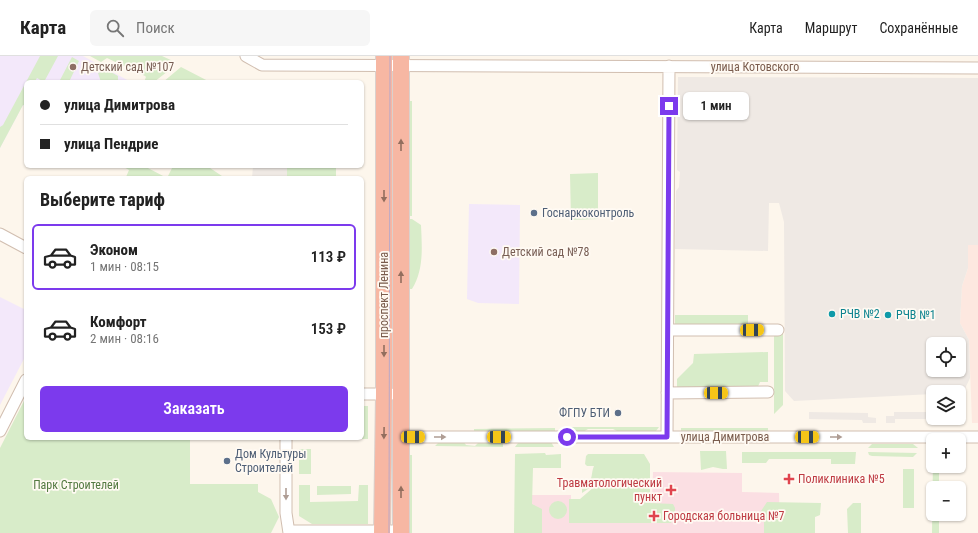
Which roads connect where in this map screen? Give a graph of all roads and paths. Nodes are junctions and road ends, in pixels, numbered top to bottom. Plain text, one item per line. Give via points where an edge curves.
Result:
1 (246, 56) edge
2 (384, 61) edge
3 (401, 61) edge
4 (669, 66) junction
5 (978, 68) edge
6 (0, 234) edge
7 (24, 247) edge
8 (668, 330) junction
9 (778, 330) dead end
10 (24, 384) edge
11 (768, 392) dead end
12 (668, 393) junction
13 (364, 394) edge
14 (384, 394) junction
15 (401, 394) junction
16 (0, 430) edge
17 (401, 437) junction
18 (667, 437) junction
19 (978, 437) edge
20 (286, 440) edge
21 (289, 532) edge
22 (382, 532) edge
23 (401, 532) edge

1 - 2 street, улица Котовского via 262,65
2 - 3 street, улица Котовского
2 -> 14 highway, проспект Ленина
3 - 4 street, улица Котовского
15 -> 3 highway, проспект Ленина
4 - 5 street, улица Котовского
4 - 8 street
6 - 7 street
8 - 9 street
8 - 12 street
10 - 16 street
11 - 12 street
12 - 18 street
13 - 14 street
14 - 15 street
14 -> 22 highway, проспект Ленина
15 - 17 highway, проспект Ленина
17 -> 18 street, улица Димитрова
23 -> 17 highway, проспект Ленина
18 -> 19 street, улица Димитрова
20 -> 21 street via 286,513
21 - 22 street
22 - 23 street

